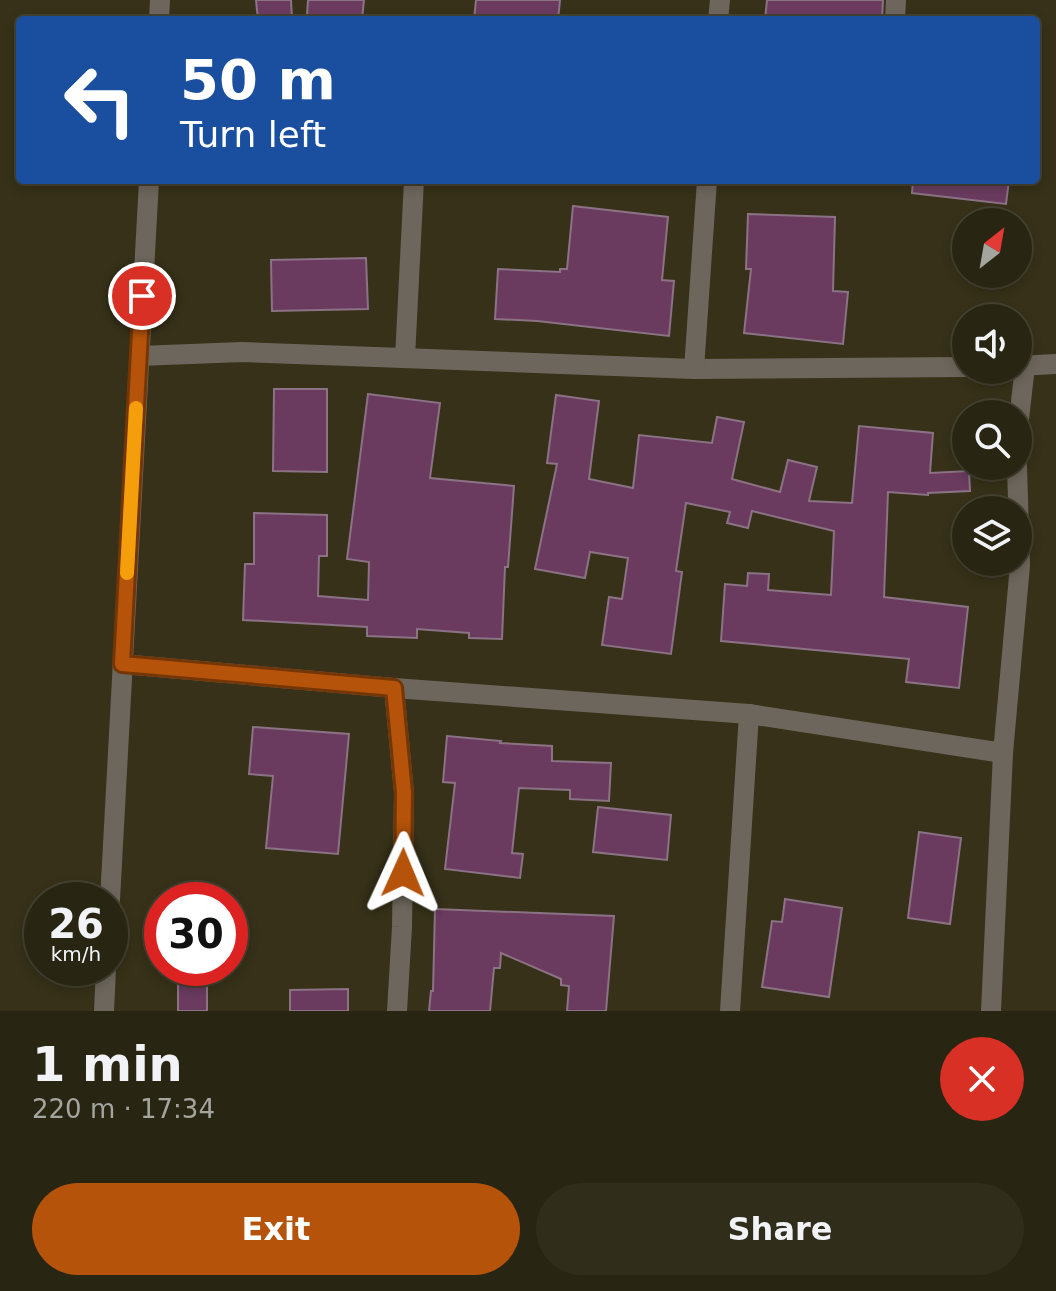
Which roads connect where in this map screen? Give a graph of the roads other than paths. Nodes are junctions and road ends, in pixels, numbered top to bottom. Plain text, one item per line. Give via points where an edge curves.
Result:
1 (149, 184) edge
2 (414, 184) edge
3 (707, 184) edge
4 (139, 356) junction
5 (405, 358) junction
6 (1056, 364) edge
7 (1032, 365) edge
8 (952, 367) edge
9 (694, 369) junction
10 (1017, 480) edge
11 (122, 664) junction
12 (394, 688) junction
13 (749, 714) junction
14 (1003, 753) junction
15 (111, 882) edge
16 (105, 986) edge
17 (104, 1011) edge
18 (397, 1011) edge
19 (730, 1011) edge
20 (991, 1011) edge

1 - 4 street
2 - 5 street
3 - 9 street
4 - 5 street via 242,352
4 - 11 street
5 - 9 street
6 - 7 street
8 - 9 street
10 - 14 street via 1020,565
11 - 12 street
11 - 15 street
12 - 13 street
12 - 18 street via 404,793
13 - 14 street
13 - 19 street
14 - 20 street
16 - 17 street

